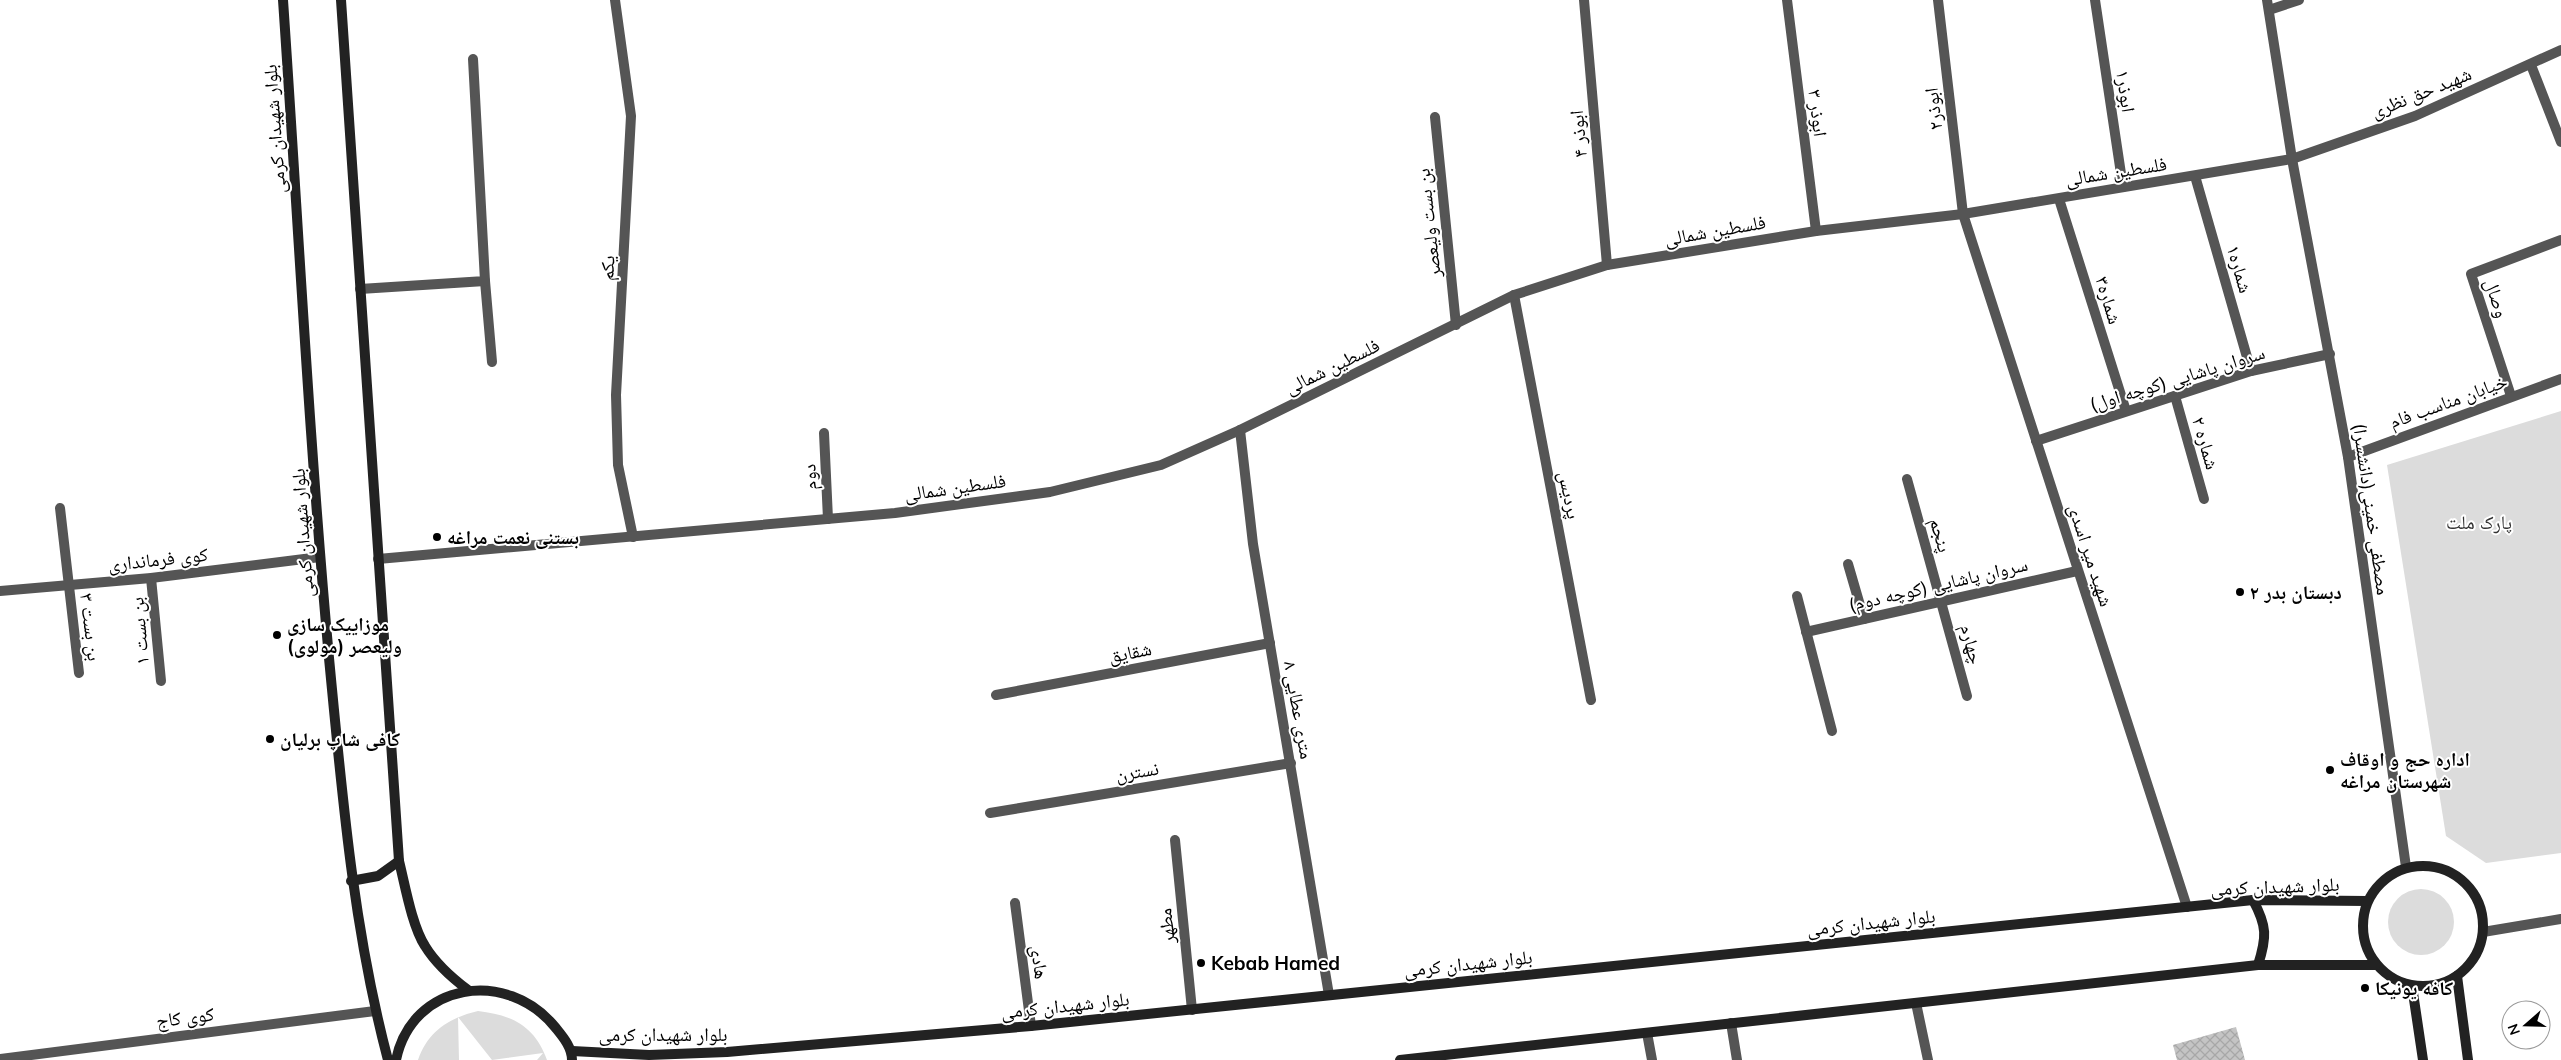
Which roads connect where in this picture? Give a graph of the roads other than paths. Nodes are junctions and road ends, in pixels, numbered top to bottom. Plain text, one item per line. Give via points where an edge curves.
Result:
1 (283, 0) edge
2 (341, 0) edge
3 (615, 0) edge
4 (1584, 0) edge
5 (1787, 0) edge
6 (1938, 0) edge
7 (2095, 0) edge
8 (2299, 0) edge
9 (2268, 5) edge
10 (2561, 50) edge
11 (473, 59) dead end
12 (2531, 65) junction
13 (1435, 117) dead end
14 (2561, 142) edge
15 (2292, 159) junction
16 (2195, 176) junction
17 (2123, 187) junction
18 (2059, 198) junction
19 (1963, 214) junction
20 (1816, 230) junction
21 (2561, 240) edge
22 (1607, 265) junction
23 (485, 282) junction
24 (360, 289) junction
25 (1514, 295) junction
26 (1456, 325) junction
27 (2330, 354) junction
28 (492, 362) dead end
29 (2251, 371) junction
30 (2561, 380) edge
31 (2175, 396) junction
32 (2511, 396) junction
33 (2126, 411) junction
34 (1240, 430) junction
35 (824, 433) dead end
36 (2036, 441) junction
37 (2348, 457) junction
38 (1907, 479) dead end
39 (2204, 499) dead end
40 (60, 508) dead end
41 (828, 519) junction
42 (633, 537) junction
43 (320, 557) junction
44 (378, 559) junction
45 (1848, 564) dead end
46 (2077, 571) junction
47 (151, 578) junction
48 (68, 585) junction
49 (0, 591) edge
50 (1797, 596) dead end
51 (1942, 601) junction
52 (1864, 619) junction
53 (1806, 632) junction
54 (1270, 643) junction
55 (79, 673) dead end
56 (161, 681) dead end
57 (996, 695) dead end
58 (1967, 696) dead end
59 (1591, 700) dead end
60 (1832, 732) dead end
61 (1291, 763) junction
62 (990, 813) dead end
63 (1175, 840) dead end
64 (399, 861) junction
65 (2406, 867) junction
66 (351, 881) junction
67 (2253, 900) junction
68 (2367, 901) junction
69 (1014, 903) dead end
70 (2187, 907) junction
71 (2561, 919) edge
72 (2483, 932) junction
73 (2258, 965) junction
74 (2376, 965) junction
75 (2457, 976) junction
76 (2412, 986) junction
77 (468, 990) junction
78 (1330, 995) junction
79 (1916, 1003) junction
80 (1192, 1010) junction
81 (375, 1011) junction
82 (1731, 1023) junction
83 (1031, 1026) junction
84 (1647, 1033) junction
85 (572, 1055) edge
86 (727, 1056) edge
87 (0, 1059) edge
88 (388, 1060) edge
89 (396, 1060) edge
90 (1400, 1060) edge
91 (1652, 1060) edge
92 (1737, 1060) edge
93 (1928, 1060) edge
94 (2424, 1060) edge
95 (2468, 1060) edge

1 - 43 main road, بلوار شهیدان کرمی
2 - 24 main road
3 - 42 street, یکم via 631,116 616,412 618,465
4 - 22 street, ابوذر ۴
5 - 20 street, ابوذر ۳
6 - 19 street, ابوذر۲
7 - 17 street, ابوذر۱
8 - 9 street
9 - 15 street, (دانشسرا)مصطفی خمینی
10 - 12 street, شهید حق نظری
11 - 23 street
12 - 14 street
12 - 15 street, شهید حق نظری via 2415,116
13 - 26 street, بن بست ولیعصر
15 - 16 street, فلسطین شمالی
15 - 27 street, (دانشسرا)مصطفی خمینی
16 - 17 street, فلسطین شمالی
16 - 29 street, شماره۱
17 - 18 street, فلسطین شمالی
18 - 19 street, فلسطین شمالی
18 - 33 street, شماره۳
19 - 20 street, فلسطین شمالی
19 - 36 street, شهید میر اسدی
20 - 22 street, فلسطین شمالی
21 - 32 street, وصال via 2471,274
22 - 25 street, فلسطین شمالی
23 - 24 street
23 - 28 street
24 - 44 main road
25 - 26 street, فلسطین شمالی
25 - 59 street, پردیس
26 - 34 street, فلسطین شمالی
27 - 29 street, سروان پاشایی (کوچه اول)
27 - 37 street, (دانشسرا)مصطفی خمینی
29 - 31 street, سروان پاشایی (کوچه اول)
30 - 32 street, خیابان مناسب فام
31 - 33 street, سروان پاشایی (کوچه اول)
31 - 39 street, شماره ۲
32 - 37 street, خیابان مناسب فام
33 - 36 street, سروان پاشایی (کوچه اول)
34 - 41 street, فلسطین شمالی via 1161,465 1050,492
34 - 54 street, ۸ متری عطایی via 1253,544
35 - 41 street, دوم
36 - 46 street, شهید میر اسدی
37 - 65 street, (دانشسرا)مصطفی خمینی
38 - 51 street, پنجم
40 - 48 street, بن بست ۳
41 - 42 street, فلسطین شمالی
42 - 44 street, فلسطین شمالی
43 - 47 street, کوی فرمانداری
43 - 66 main road, بلوار شهیدان کرمی
44 - 64 main road
45 - 52 street
46 - 51 street, سروان پاشایی (کوچه دوم)
46 - 70 street, شهید میر اسدی
47 - 48 street, کوی فرمانداری
47 - 56 street, بن بست ۱
48 - 49 street, کوی فرمانداری
48 - 55 street, بن بست ۳
50 - 53 street
51 - 52 street, سروان پاشایی (کوچه دوم)
51 - 58 street, چهارم
52 - 53 street, سروان پاشایی (کوچه دوم)
53 - 60 street
54 - 57 street, شقایق
54 - 61 street, ۸ متری عطایی
61 - 62 street, نسترن
61 - 78 street, ۸ متری عطایی
63 - 80 street, مطهر
64 - 66 main road via 378,876
64 - 77 main road via 424,946 448,975
65 - 68 main road via 2376,887
65 - 72 main road via 2426,865 2445,870 2462,880 2474,894 2482,913
66 - 81 main road, بلوار شهیدان کرمی
67 - 68 main road, بلوار شهیدان کرمی
67 - 70 main road, بلوار شهیدان کرمی
67 - 73 main road via 2264,921 2265,943
68 - 74 main road via 2362,935
69 - 83 street, هادی
70 - 78 main road, بلوار شهیدان کرمی
71 - 72 street
72 - 75 main road via 2474,957
73 - 74 main road
73 - 79 main road
74 - 76 main road via 2389,977
75 - 76 main road via 2441,984
75 - 95 main road
76 - 94 main road
77 - 85 main road via 496,990 521,998 544,1013
77 - 89 main road via 439,1000 415,1020 399,1046
78 - 80 main road, بلوار شهیدان کرمی
79 - 82 main road
79 - 93 street
80 - 83 main road, بلوار شهیدان کرمی
81 - 87 street, کوی کاج
81 - 88 main road, بلوار شهیدان کرمی
82 - 84 main road
82 - 92 street
83 - 86 main road, بلوار شهیدان کرمی
84 - 90 main road
84 - 91 street
85 - 86 main road, بلوار شهیدان کرمی

